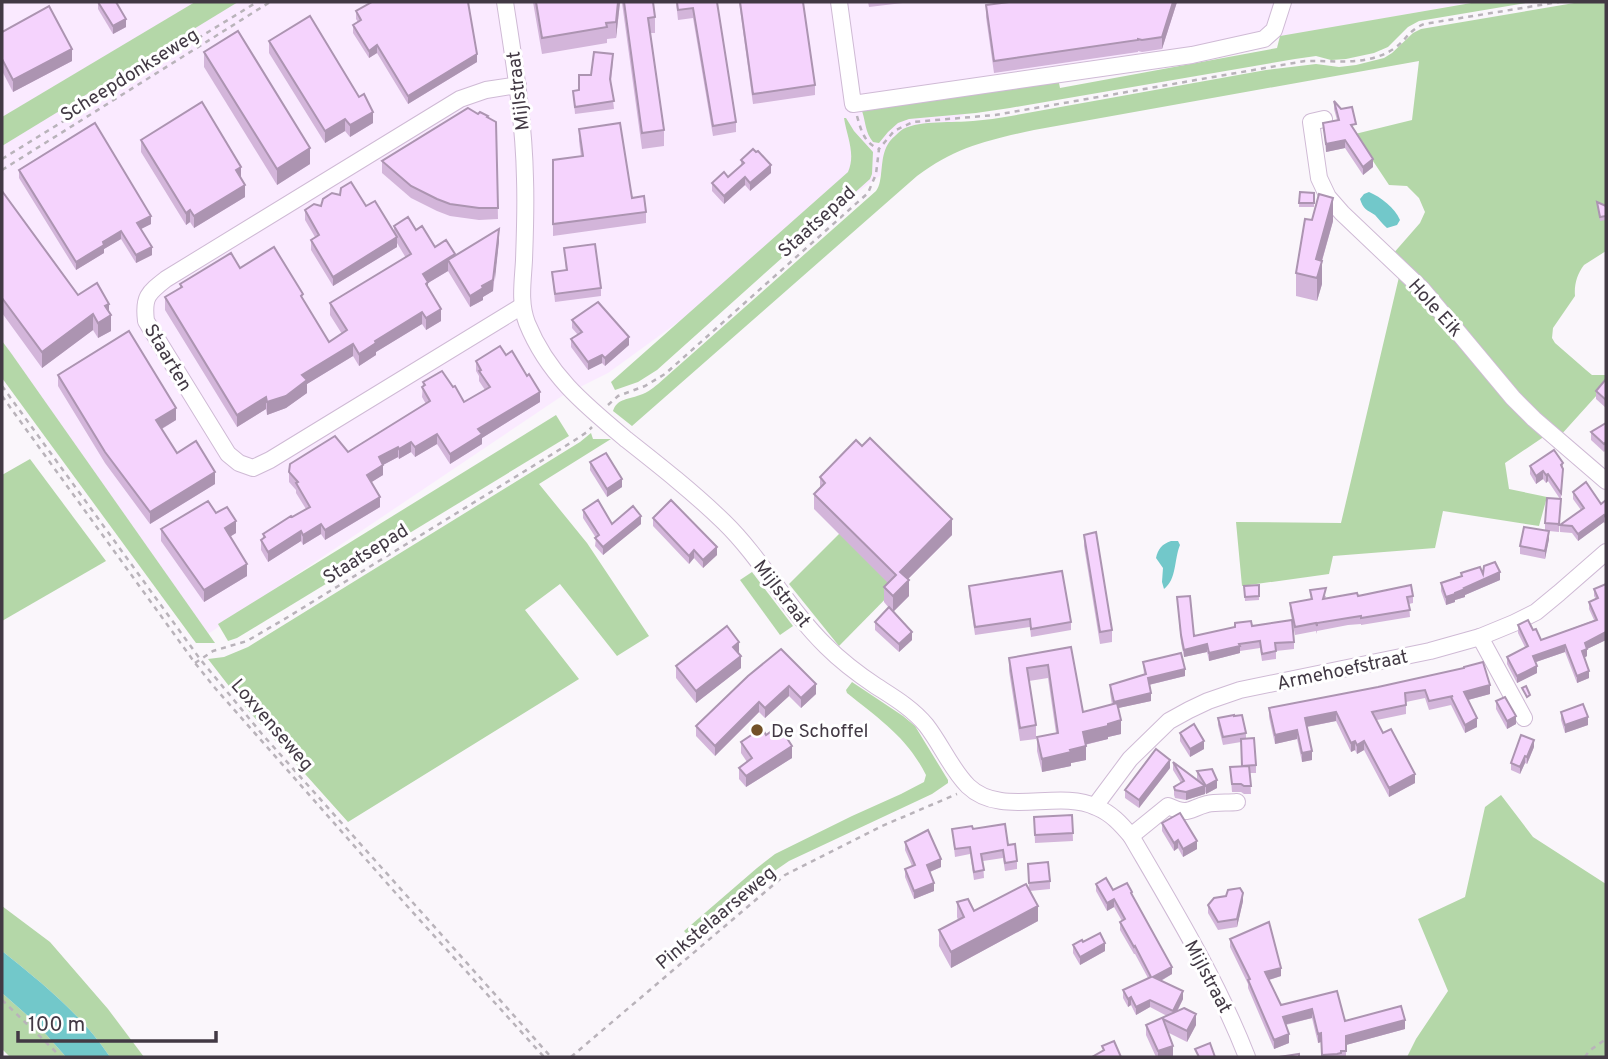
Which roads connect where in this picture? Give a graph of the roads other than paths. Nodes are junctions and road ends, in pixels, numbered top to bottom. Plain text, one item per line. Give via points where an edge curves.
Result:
1 (505, 2) edge
2 (839, 2) edge
3 (1283, 2) edge
4 (518, 85) junction
5 (1324, 119) dead end
6 (522, 306) junction
7 (1606, 481) edge
8 (1606, 552) edge
9 (1480, 637) junction
10 (1524, 718) dead end
11 (1237, 802) dead end
12 (1095, 806) junction
13 (1131, 836) junction
14 (1247, 1057) edge

1 - 4 street, Mijlstraat
2 - 3 street via 853,104 1192,55 1265,39 1274,30
4 - 6 street, Mijlstraat via 525,180
4 - 6 street, Staarten via 460,99 166,279 150,291 144,304 146,321 228,454 253,468
5 - 7 street, Hole Eik via 1311,122 1319,178 1328,197 1430,298 1513,398
6 - 12 street, Mijlstraat via 554,372 567,388 725,523 823,644 926,725 969,787 1006,802 1066,801
8 - 9 street, Armehoefstraat via 1536,612
9 - 10 street
9 - 12 street, Armehoefstraat via 1208,701 1169,721 1130,758
11 - 13 street via 1181,812 1168,806
12 - 13 street, Mijlstraat
13 - 14 street, Mijlstraat via 1226,1008

